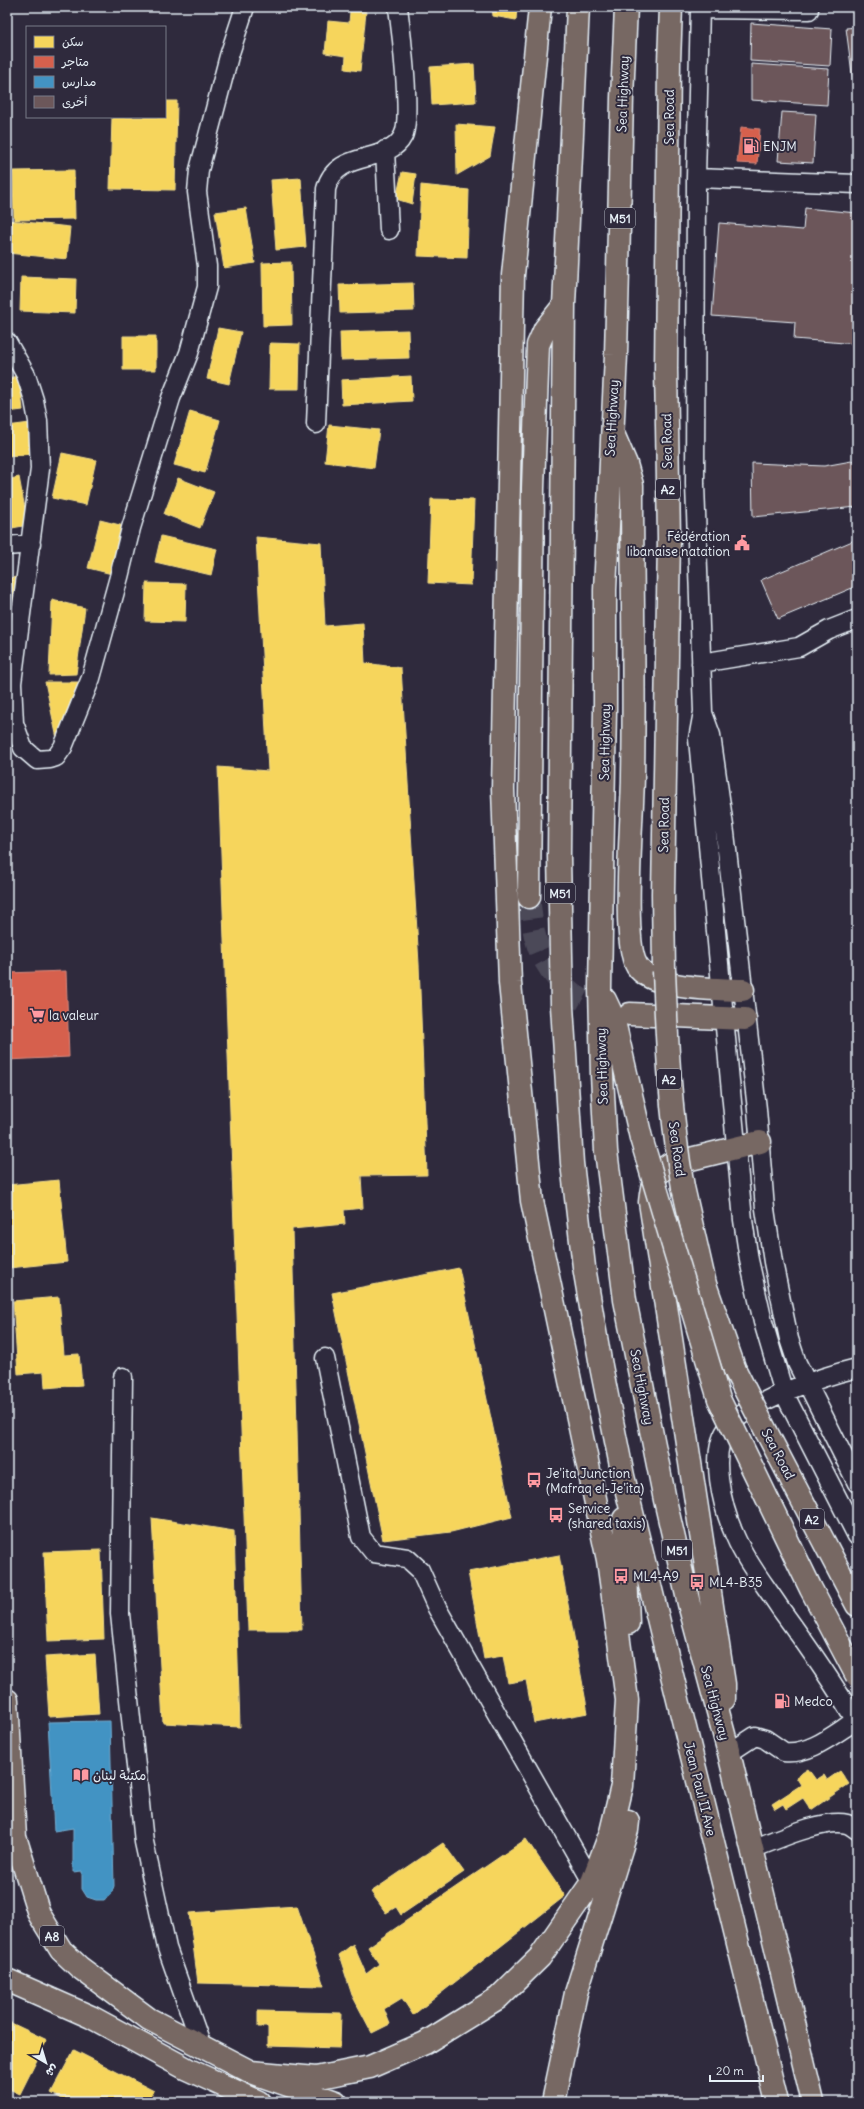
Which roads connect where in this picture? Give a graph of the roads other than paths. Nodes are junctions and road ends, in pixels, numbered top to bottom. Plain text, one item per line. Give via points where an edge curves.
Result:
1 (245, 7) edge
2 (398, 7) edge
3 (540, 7) edge
4 (578, 7) edge
5 (626, 7) edge
6 (671, 7) edge
7 (700, 8) edge
8 (734, 8) edge
9 (809, 10) dead end
10 (385, 150) junction
11 (696, 178) junction
12 (857, 184) edge
13 (389, 230) dead end
14 (564, 304) junction
15 (7, 342) edge
16 (316, 424) dead end
17 (612, 429) junction
18 (30, 544) junction
19 (7, 546) edge
20 (857, 619) edge
21 (701, 663) junction
22 (529, 897) tunnel mouth
23 (600, 988) junction
24 (732, 989) junction
25 (630, 1014) tunnel mouth
26 (724, 1019) junction
27 (745, 1019) junction
28 (760, 1142) junction
29 (736, 1148) junction
30 (325, 1358) dead end
31 (857, 1368) edge
32 (123, 1377) dead end
33 (806, 1383) junction
34 (784, 1393) junction
35 (623, 1476) junction
36 (857, 1484) edge
37 (857, 1536) edge
38 (857, 1605) edge
39 (857, 1676) edge
40 (7, 1700) edge
41 (627, 1700) junction
42 (856, 1722) edge
43 (720, 1724) junction
44 (729, 1753) junction
45 (7, 1810) edge
46 (857, 1830) edge
47 (15, 1837) junction
48 (752, 1849) junction
49 (592, 1882) junction
50 (7, 1980) edge
51 (202, 2047) junction
52 (252, 2072) junction
53 (259, 2102) edge
54 (336, 2102) edge
55 (553, 2102) edge
56 (777, 2102) edge
57 (813, 2102) edge

1 - 18 street via 229,56 199,170 198,192 207,287 189,353 171,398 131,528 92,678 63,747 56,757 37,760 23,748 14,723 12,683
2 - 10 street via 406,126 403,136 396,144
3 - 41 highway via 514,275 503,789 510,983 532,1201 606,1553
4 - 14 highway, M51
5 - 17 highway, Sea Highway / M51
6 - 38 highway, Sea Road / A2, bridge via 666,362 669,538 663,894 668,1061 675,1145 705,1284 735,1370
7 - 8 street
7 - 11 street
8 - 9 street
10 - 13 street
10 - 16 street via 336,169 329,179 326,197
11 - 12 street
11 - 21 street via 695,484
14 - 22 highway via 545,329 538,345 533,488
14 - 35 highway, M51 via 559,856 564,1060 584,1267
15 - 18 street via 26,375 38,421 40,469
17 - 23 highway, Sea Highway / M51 via 605,590 606,710
17 - 24 highway via 632,485 634,775 629,892 631,952 637,966 646,976 687,987
18 - 19 street
20 - 21 street via 829,630 799,647
21 - 24 street via 703,712 711,735 725,832
23 - 39 highway, bridge via 614,1018 641,1138 719,1399 811,1589
23 - 43 highway, Sea Highway / M51 via 606,1151 625,1300 665,1500
24 - 26 street
24 - 27 street
25 - 26 highway
26 - 27 highway
26 - 29 street
27 - 28 street
28 - 29 highway
28 - 33 street via 765,1209 773,1262 789,1339
29 - 34 street via 749,1260 763,1322
29 - 43 highway via 670,1164 658,1172 652,1185 650,1202 724,1684
30 - 49 street via 360,1537 374,1553 407,1558 420,1570 437,1608
31 - 33 street
32 - 51 street via 120,1614 144,1842 167,1948
33 - 34 street
33 - 36 street
34 - 37 street
34 - 42 street via 749,1411 726,1430 718,1454 724,1501 742,1551
35 - 41 highway via 628,1593
35 - 56 highway, Jean Paul II Ave / M51
40 - 47 highway, A8
41 - 49 highway via 622,1786 612,1832
41 - 55 highway via 634,1785 627,1830 576,1993
42 - 44 street via 816,1746 802,1750 784,1752 765,1739 755,1736
43 - 44 highway, Sea Highway / M51
44 - 48 highway, Sea Highway / M51
45 - 47 highway
46 - 48 street via 847,1824 832,1823
47 - 51 highway, A8 via 39,1914 61,1950 79,1967 149,2019
48 - 57 highway, Sea Highway / M51
49 - 52 highway via 540,1957 498,1998 425,2043 370,2067 316,2078
50 - 53 highway via 91,2018 187,2069
51 - 52 highway, A8
52 - 54 highway

